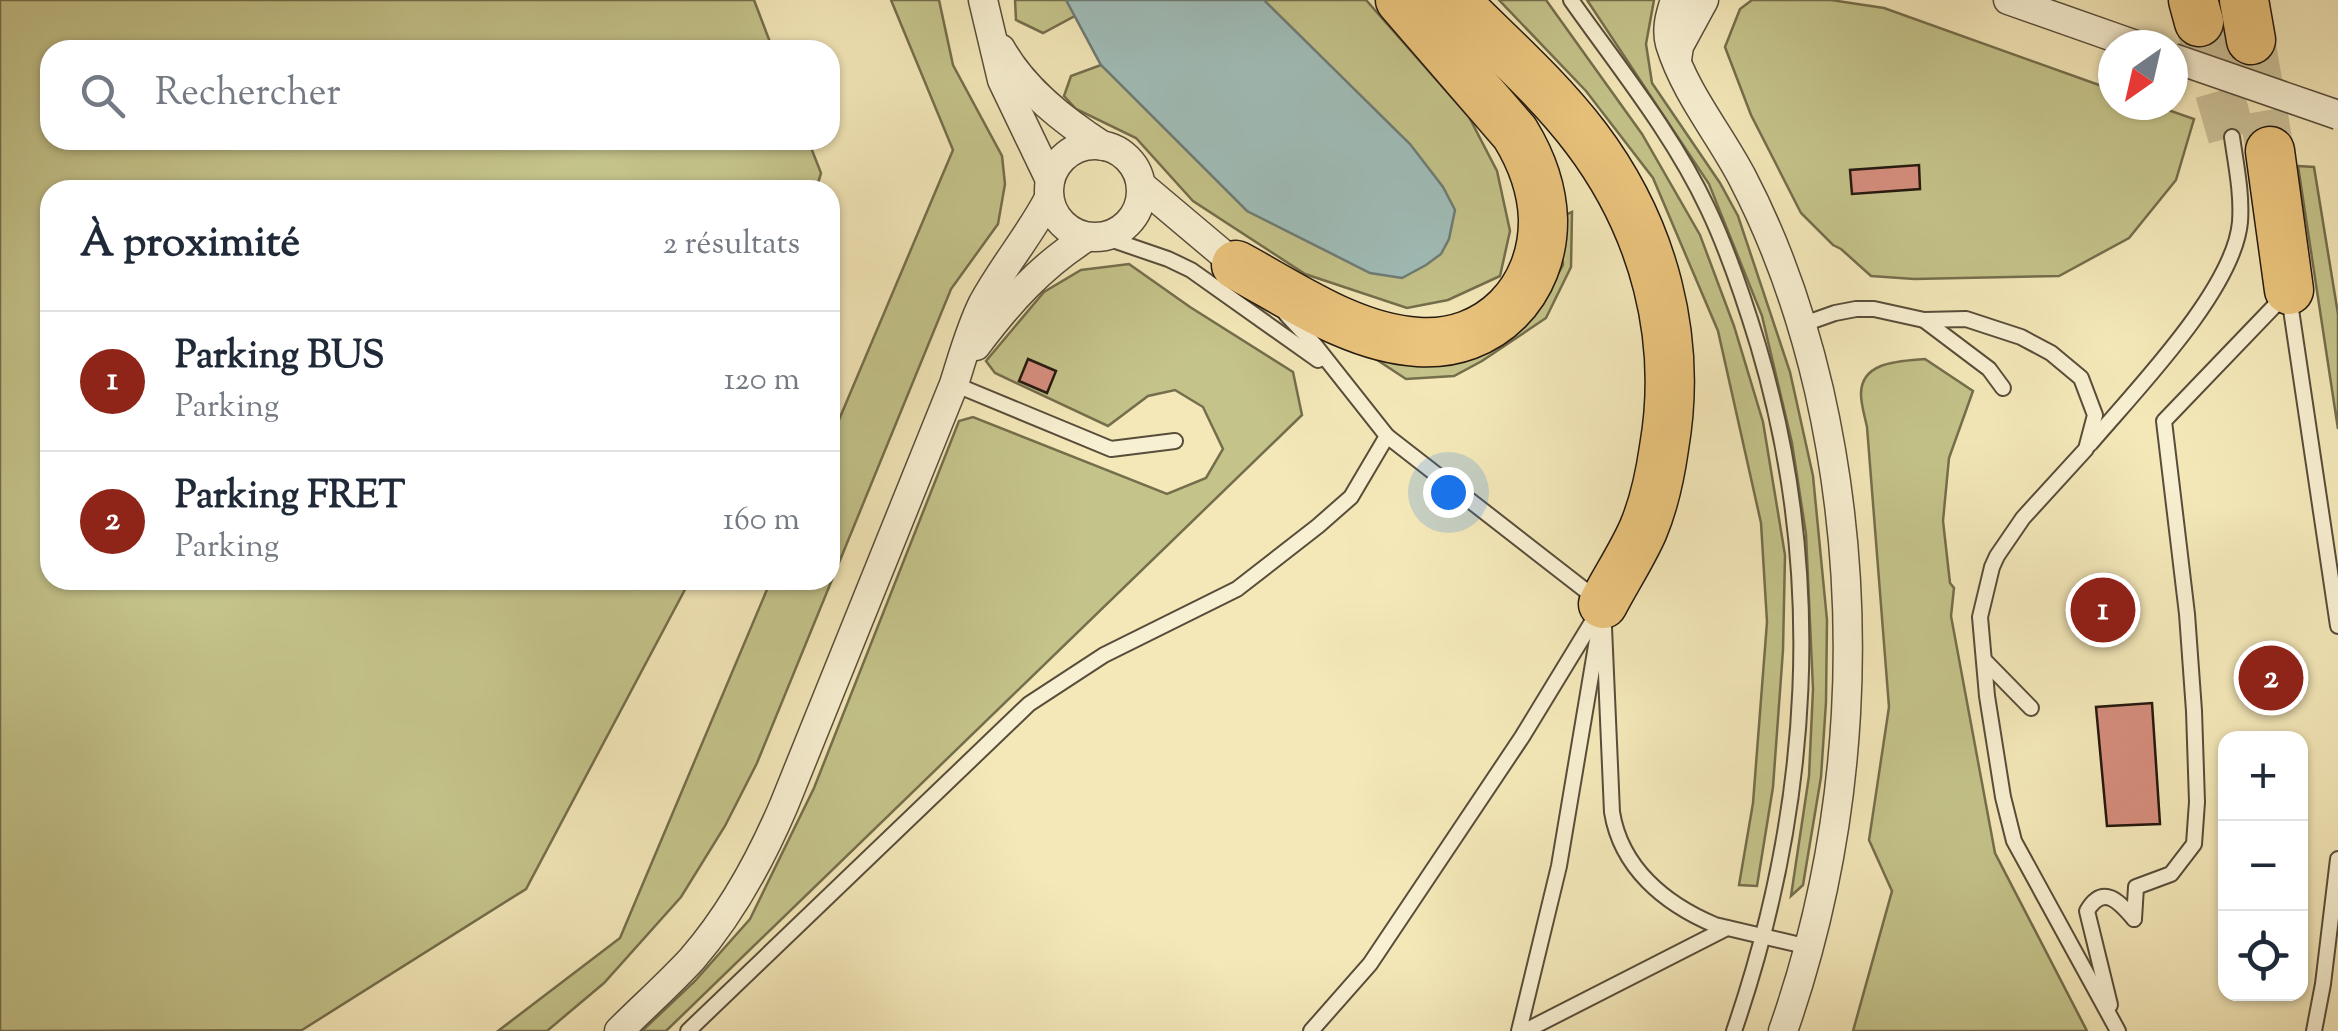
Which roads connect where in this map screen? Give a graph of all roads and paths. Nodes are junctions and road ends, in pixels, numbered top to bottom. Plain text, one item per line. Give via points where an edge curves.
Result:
1 (982, 0) edge
2 (1400, 0) edge
3 (1454, 0) edge
4 (1571, 0) edge
5 (1675, 0) edge
6 (1704, 0) edge
7 (2008, 0) edge
8 (2188, 27) edge
9 (990, 30) junction
10 (2098, 32) edge
11 (1677, 60) junction
12 (2338, 115) edge
13 (2251, 144) joint
14 (1103, 146) junction
15 (1140, 185) junction
16 (1050, 189) junction
17 (1095, 237) junction
18 (1236, 264) junction
19 (2289, 290) junction
20 (1924, 320) junction
21 (1802, 325) junction
22 (1337, 374) junction
23 (956, 378) junction
24 (2003, 388) dead end
25 (1386, 436) junction
26 (1175, 441) dead end
27 (2086, 449) junction
28 (1602, 604) junction
29 (2338, 626) edge
30 (1984, 661) junction
31 (2031, 708) dead end
32 (2338, 860) edge
33 (1721, 926) junction
34 (1764, 936) junction
35 (1809, 947) junction
36 (2116, 1028) edge
37 (619, 1031) edge
38 (688, 1031) edge
39 (1311, 1031) edge
40 (1522, 1031) edge
41 (1734, 1031) edge
42 (1783, 1031) edge
43 (2314, 1031) edge

1 - 9 street
2 - 18 highway via 1527,154 1543,216 1524,289 1486,328 1454,341 1414,342 1346,323
3 - 28 highway via 1587,139 1621,190 1658,281 1671,377 1661,470 1643,528
4 - 34 lane via 1708,208 1743,297 1780,433 1799,579 1802,676 1790,810
5 - 11 street via 1668,33
6 - 11 street
7 - 10 street
8 - 12 street, bridge
9 - 14 street via 1044,102
9 - 16 street via 1002,80
11 - 21 street via 1763,220
13 - 19 highway
13 - 27 lane via 2240,225 2210,296
14 - 15 street via 1124,156
14 - 16 street via 1070,152 1057,164
15 - 17 street via 1132,218 1120,230
15 - 18 street
16 - 17 street via 1062,224
16 - 23 street via 1036,224 984,302
17 - 22 lane via 1190,270
17 - 23 street via 1064,252 1019,291
18 - 22 lane
19 - 29 lane
19 - 36 lane via 2164,421 2187,614 2198,802 2194,844 2172,874 2136,887 2134,919 2110,898 2100,897 2087,911
20 - 21 lane via 1856,308
20 - 24 lane
20 - 27 lane via 1966,319 2051,352 2081,378 2094,414
21 - 35 street via 1842,520 1848,650 1835,828
22 - 25 lane
23 - 26 lane via 1111,448
23 - 37 street via 762,854 692,959
25 - 28 lane
25 - 38 lane via 1350,497 1237,589 1104,655 1029,704
27 - 30 lane via 1997,556 1980,617
28 - 33 lane via 1615,830 1650,884 1686,912
28 - 39 lane via 1370,964
28 - 40 lane via 1560,866
30 - 31 lane
30 - 36 lane via 2014,841
32 - 43 lane
33 - 34 lane
33 - 40 lane
34 - 35 lane
34 - 41 lane
35 - 42 street

